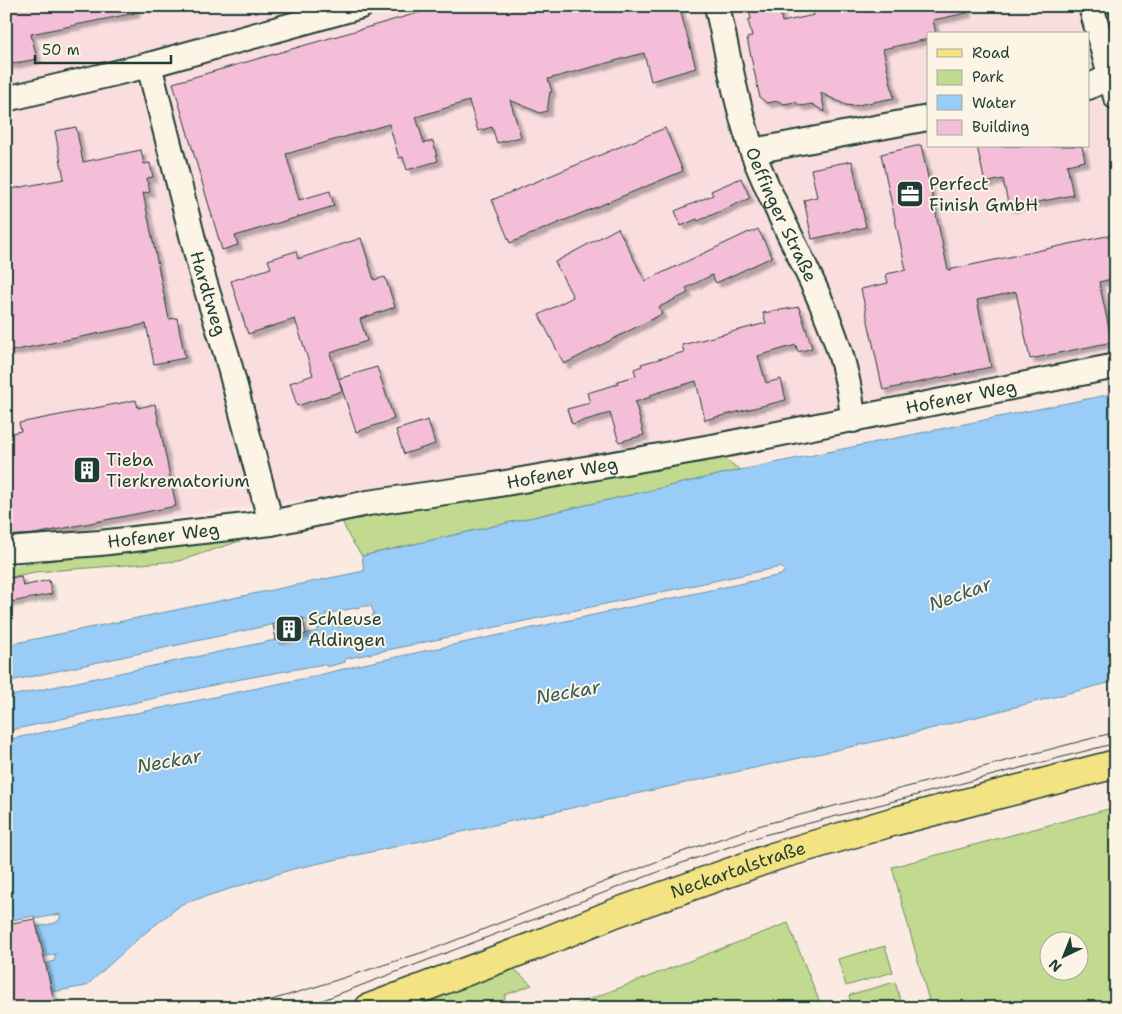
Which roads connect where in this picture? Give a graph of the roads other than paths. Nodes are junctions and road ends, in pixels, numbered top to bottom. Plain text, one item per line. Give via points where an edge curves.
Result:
1 (361, 6) edge
2 (717, 6) edge
3 (1091, 6) edge
4 (149, 65) junction
5 (1114, 83) edge
6 (1090, 87) edge
7 (6, 99) edge
8 (927, 118) edge
9 (753, 151) junction
10 (1116, 366) edge
11 (853, 420) junction
12 (271, 522) junction
13 (6, 550) edge
14 (1116, 764) edge
15 (369, 1008) edge

1 - 4 street
2 - 9 street, Oeffinger Straße via 742,118
3 - 5 street
4 - 7 street
4 - 12 street, Hardtweg via 200,271 228,356
5 - 6 street
8 - 9 street
9 - 11 street, Oeffinger Straße via 833,330 851,394
10 - 11 street, Hofener Weg
11 - 12 street, Hofener Weg
12 - 13 street, Hofener Weg via 100,543
14 - 15 main road, Neckartalstraße via 892,822 776,856 615,913

